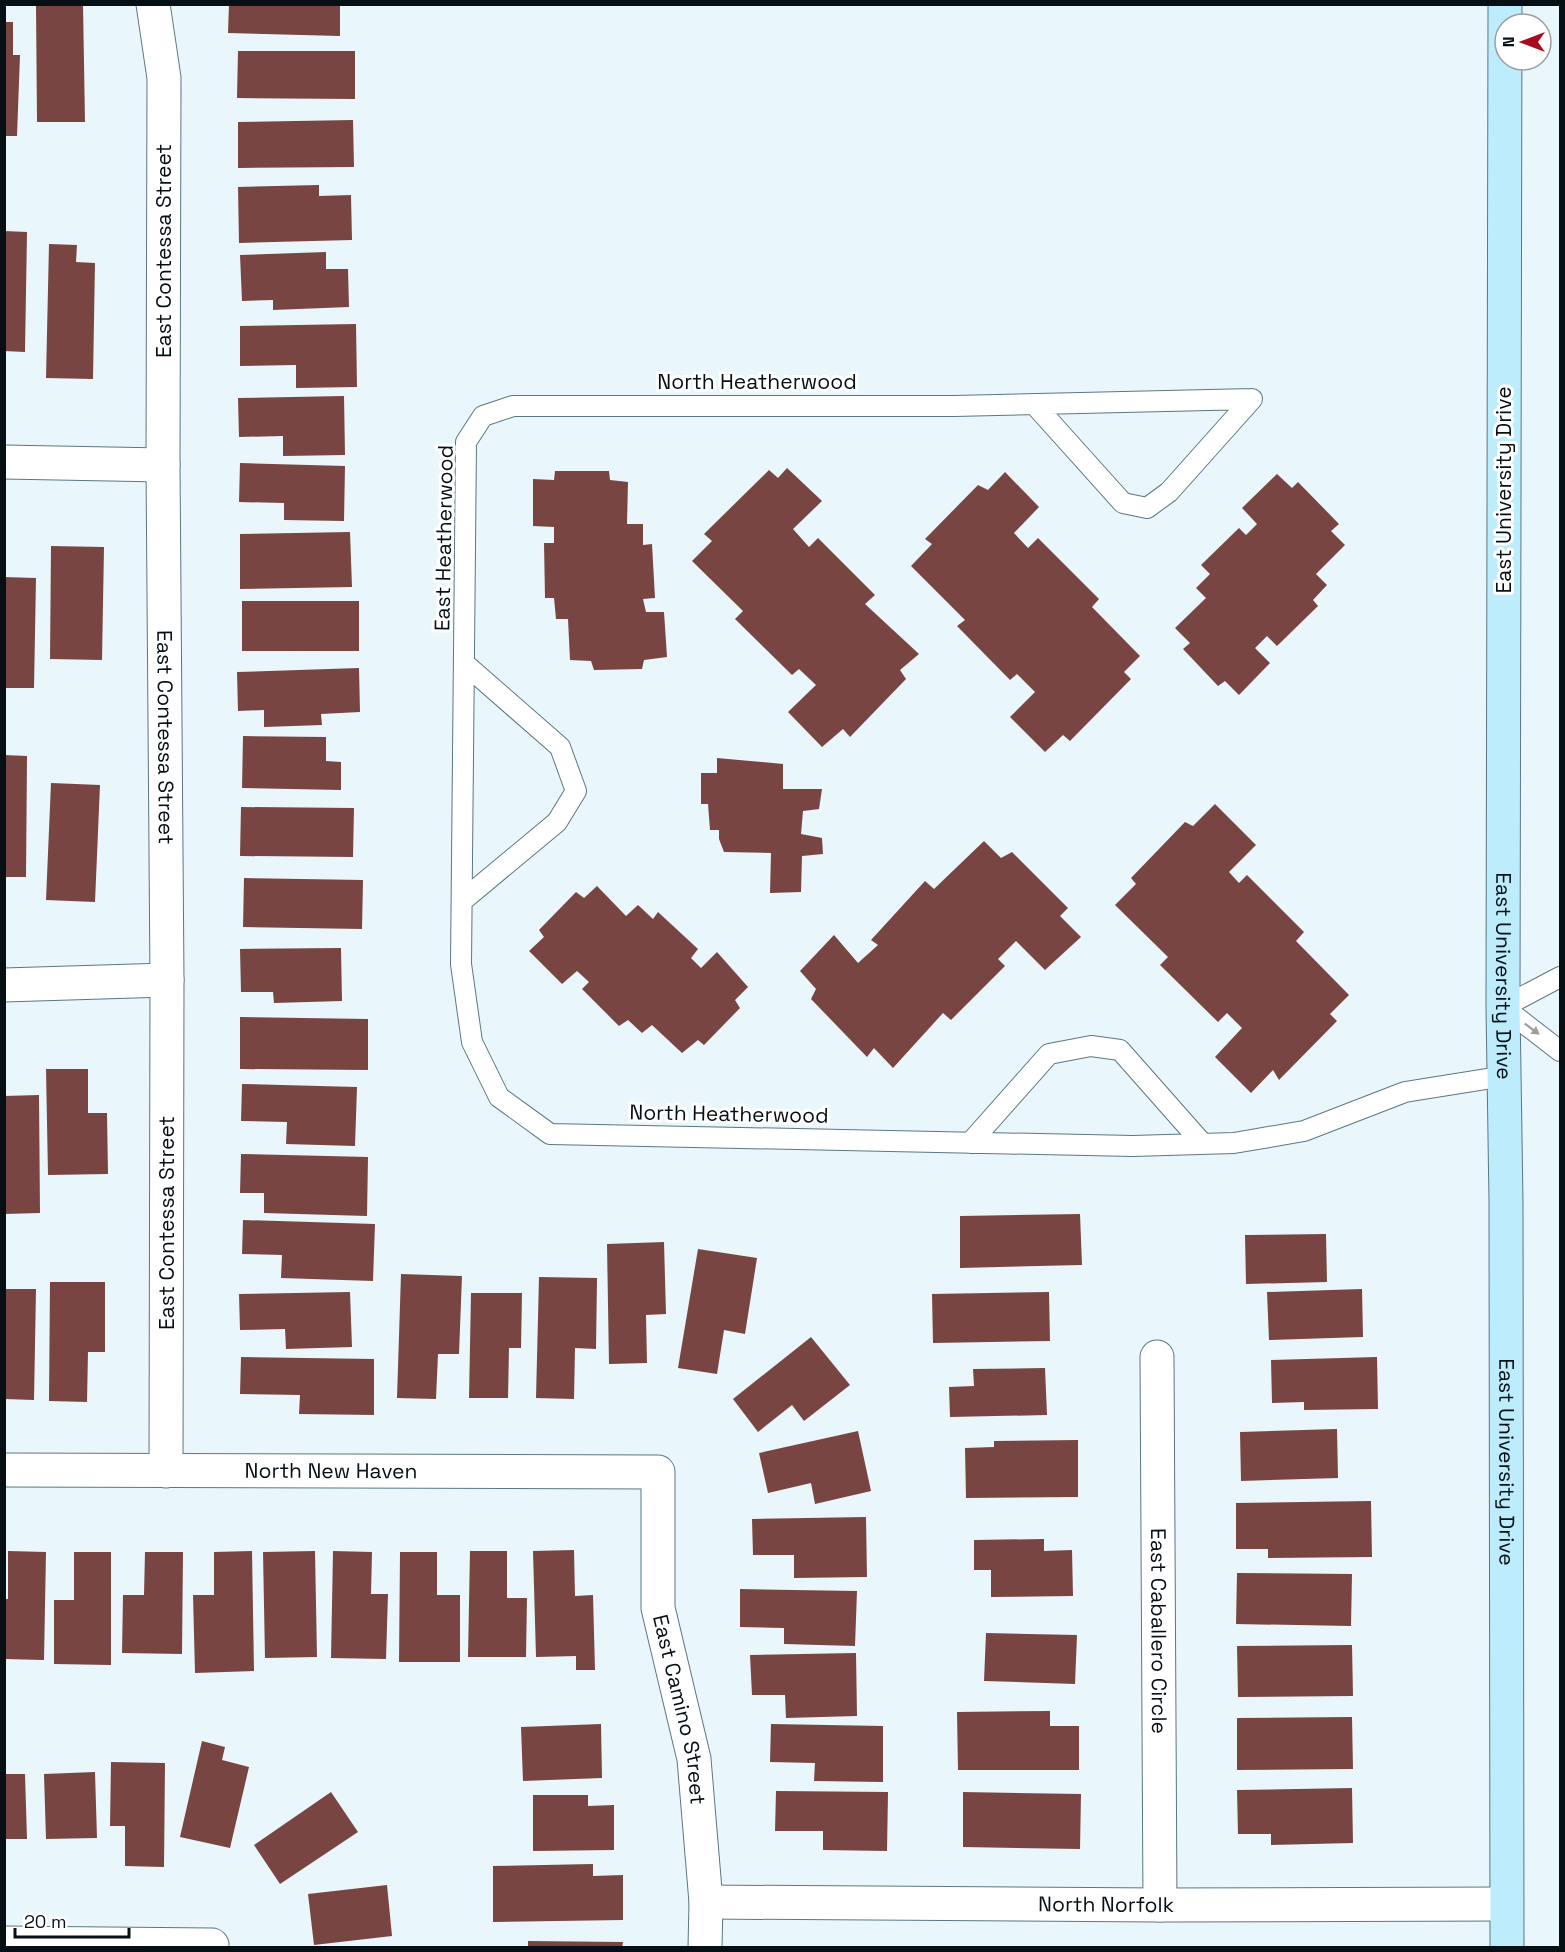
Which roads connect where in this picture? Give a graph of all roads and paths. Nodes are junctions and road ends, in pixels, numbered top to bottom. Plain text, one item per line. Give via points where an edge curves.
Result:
1 (153, 4) edge
2 (1505, 4) edge
3 (1034, 404) junction
4 (483, 416) joint
5 (4, 462) edge
6 (163, 465) junction
7 (465, 664) junction
8 (462, 901) junction
9 (1560, 977) edge
10 (167, 980) junction
11 (4, 985) edge
12 (1503, 1007) junction
13 (1560, 1051) edge
14 (1505, 1076) junction
15 (498, 1097) joint
16 (970, 1143) junction
17 (1203, 1144) junction
18 (1157, 1357) dead end
19 (4, 1470) edge
20 (166, 1471) junction
21 (658, 1472) joint
22 (706, 1902) junction
23 (1506, 1904) junction
24 (1160, 1905) junction
25 (4, 1943) edge
26 (212, 1946) edge
27 (705, 1947) edge
28 (1506, 1947) edge

1 - 6 street, East Contessa Street via 164,78
2 - 12 main road, East University Drive
3 - 3 lane, North Heatherwood via 1114,402 1252,399 1169,492 1147,508 1123,503
3 - 4 lane, North Heatherwood via 513,406
4 - 7 lane, East Heatherwood via 466,442
5 - 6 street
6 - 10 street, East Contessa Street
7 - 8 lane, East Heatherwood
7 - 8 lane via 560,747 576,791 557,822
8 - 15 lane, East Heatherwood via 461,964 472,1042
9 - 12 lane
10 - 11 street
10 - 20 street, East Contessa Street
12 -> 13 lane
12 - 14 main road, East University Drive
14 - 17 lane, North Heatherwood via 1405,1092 1304,1131
14 - 23 main road, East University Drive
15 - 16 lane, North Heatherwood via 550,1134
16 - 17 lane, North Heatherwood
16 - 17 lane via 1049,1054 1091,1046 1120,1050
18 - 24 street, East Caballero Circle
19 - 20 street, North New Haven
20 - 21 street, North New Haven
21 - 22 street, East Camino Street via 658,1608 694,1759
22 - 24 street, North Norfolk
22 - 27 street, East Camino Street
23 - 24 street, North Norfolk
23 - 28 main road, East University Drive
25 - 26 street

